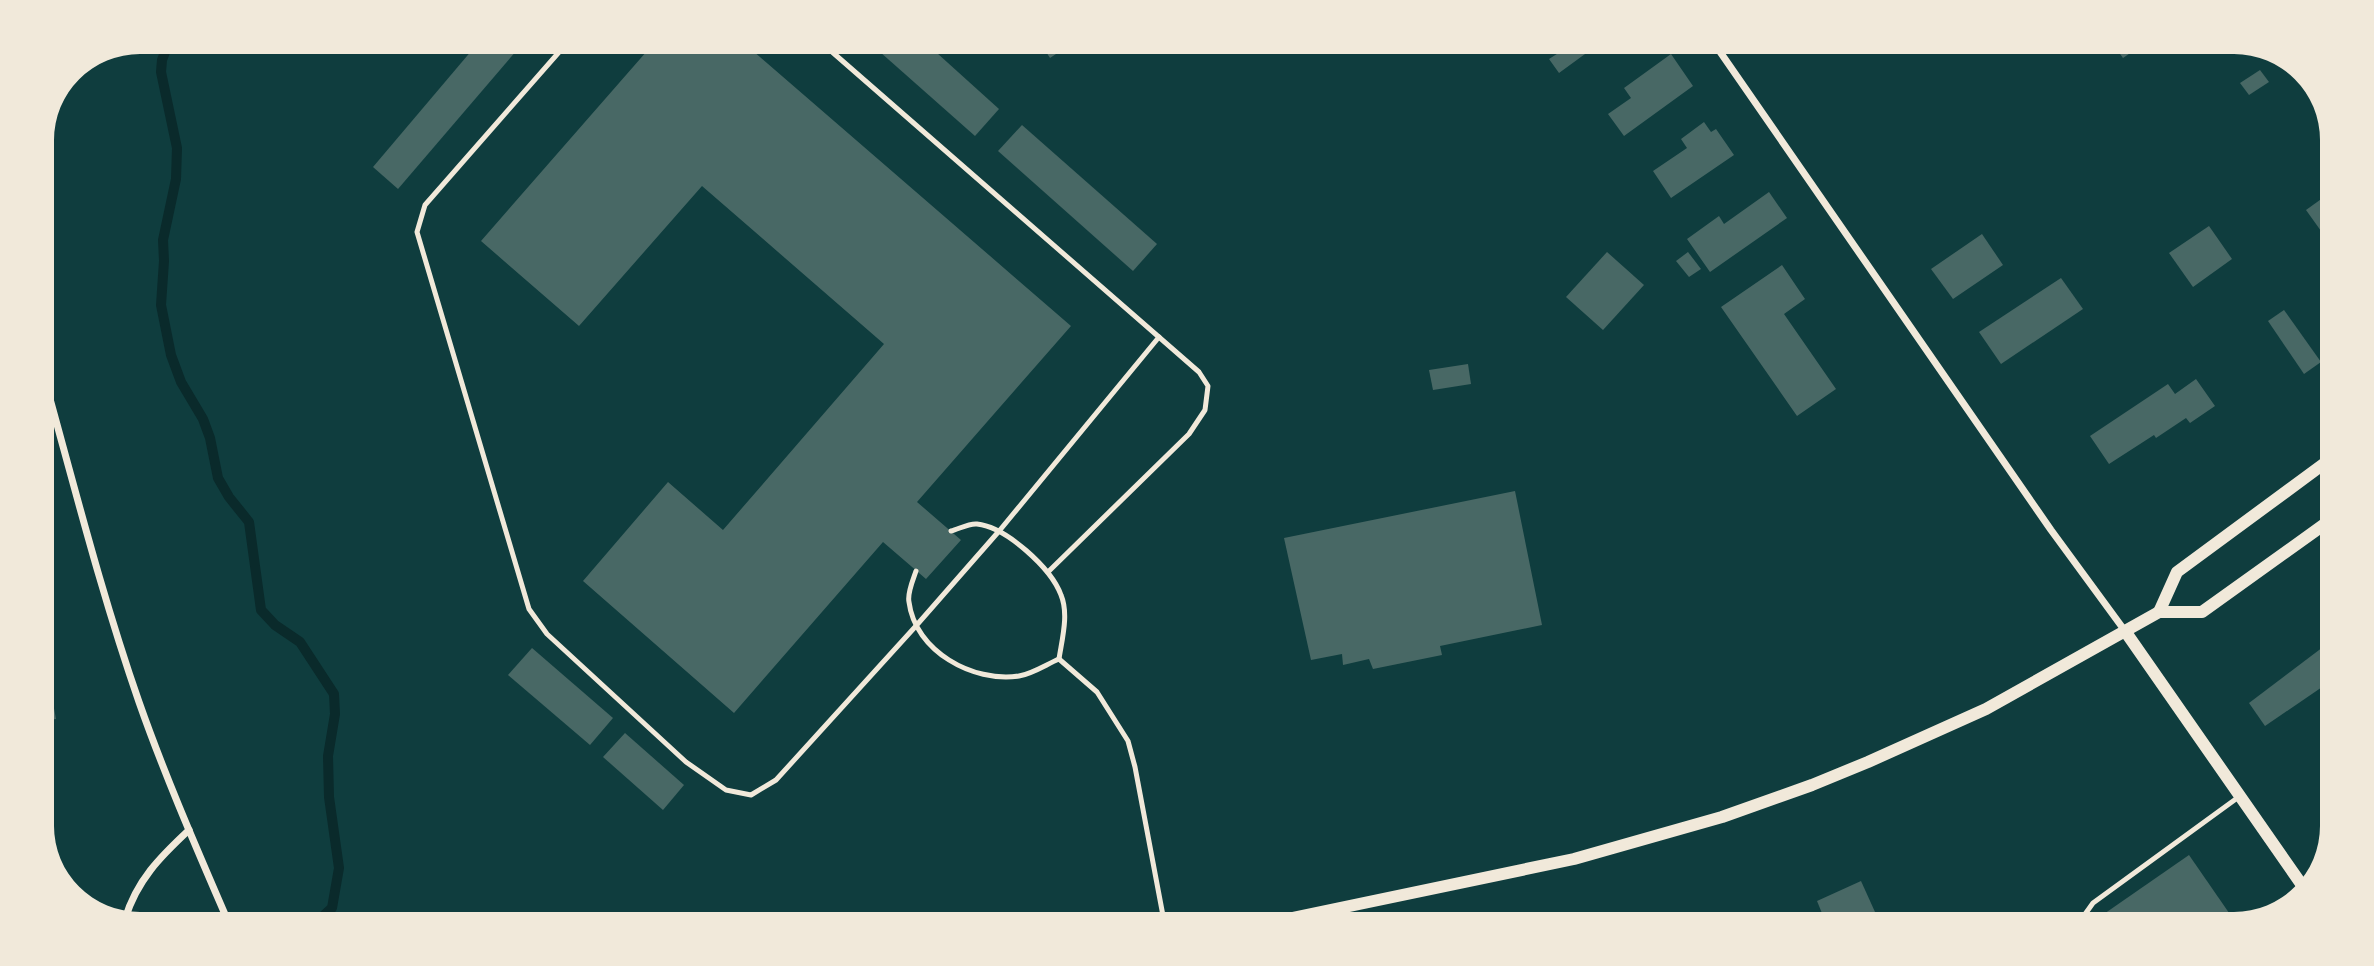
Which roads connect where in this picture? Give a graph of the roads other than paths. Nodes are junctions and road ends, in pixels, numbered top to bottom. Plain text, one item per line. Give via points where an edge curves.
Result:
1 (557, 54) edge
2 (834, 54) edge
3 (1722, 54) edge
4 (1159, 337) junction
5 (54, 412) edge
6 (2320, 467) edge
7 (2320, 528) edge
8 (1000, 530) junction
9 (951, 531) dead end
10 (916, 571) dead end
11 (1048, 572) junction
12 (2160, 612) junction
13 (915, 627) junction
14 (2125, 632) junction
15 (1059, 659) junction
16 (2240, 796) junction
17 (189, 830) junction
18 (2299, 881) edge
19 (128, 911) edge
20 (224, 912) edge
21 (1162, 912) edge
22 (1321, 912) edge
23 (2087, 912) edge

1 - 13 lane via 425,205 416,232 528,609 547,634 686,762 726,790 751,795 776,780
2 - 4 lane
3 - 14 street
4 - 8 lane
4 - 11 lane via 1199,372 1208,386 1205,410 1189,435
5 - 17 street via 124,657
6 - 12 street via 2177,572
7 - 12 street via 2202,612
8 - 9 lane via 975,523
8 - 11 lane
8 - 13 lane
10 - 13 lane via 908,600
11 - 15 lane via 1062,596 1065,621
12 - 14 street
13 - 15 lane via 946,659 983,675 1020,676
14 - 16 street
14 - 22 street via 1922,739 1722,817 1574,859
15 - 21 lane via 1097,692 1128,741
16 - 18 street
16 - 23 lane
17 - 19 street via 147,873
17 - 20 street

